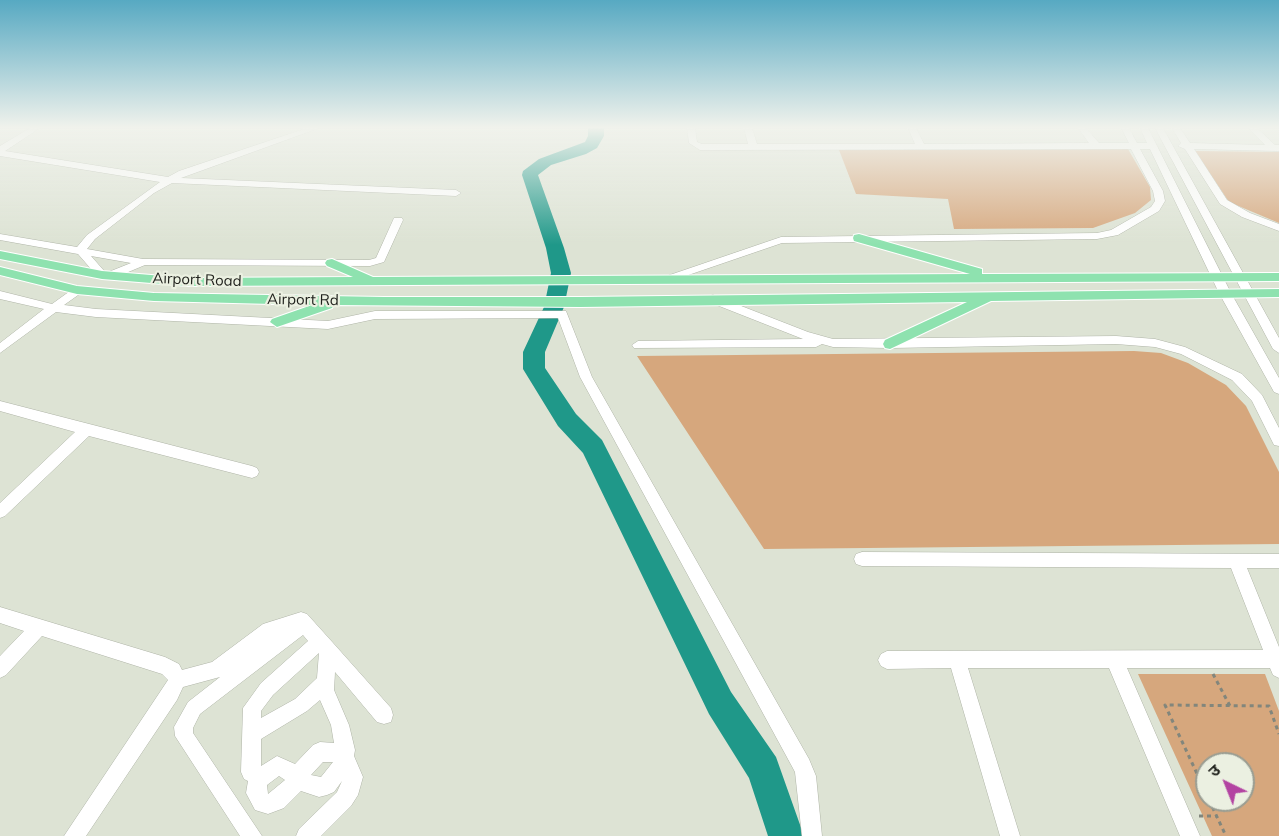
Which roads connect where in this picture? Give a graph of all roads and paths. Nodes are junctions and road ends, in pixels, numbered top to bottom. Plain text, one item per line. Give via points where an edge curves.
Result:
1 (92, 167) edge
2 (204, 167) edge
3 (1145, 167) edge
4 (1165, 167) edge
5 (1182, 167) edge
6 (1200, 167) edge
7 (167, 180) junction
8 (1158, 190) junction
9 (1176, 190) junction
10 (1195, 192) junction
11 (456, 193) dead end
12 (1216, 194) junction
13 (398, 220) dead end
14 (1279, 228) edge
15 (0, 237) edge
16 (860, 238) junction
17 (81, 251) junction
18 (0, 255) edge
19 (143, 262) junction
20 (332, 263) junction
21 (0, 271) edge
22 (106, 276) junction
23 (994, 277) junction
24 (1217, 277) junction
25 (1239, 277) junction
26 (1279, 277) edge
27 (665, 280) junction
28 (374, 281) junction
29 (77, 290) junction
30 (1225, 293) junction
31 (1248, 293) junction
32 (1279, 293) edge
33 (0, 295) edge
34 (992, 295) junction
35 (713, 299) junction
36 (337, 301) junction
37 (54, 308) junction
38 (387, 308) junction
39 (277, 322) junction
40 (833, 343) junction
41 (890, 344) junction
42 (638, 345) dead end
43 (0, 349) edge
44 (1279, 349) edge
45 (1249, 387) junction
46 (1279, 389) edge
47 (0, 406) edge
48 (86, 430) junction
49 (1279, 441) edge
50 (252, 472) dead end
51 (0, 512) edge
52 (862, 560) dead end
53 (1236, 561) junction
54 (1279, 561) edge
55 (0, 615) edge
56 (305, 624) junction
57 (39, 627) junction
58 (324, 646) junction
59 (1114, 659) junction
60 (1204, 659) junction
61 (887, 660) dead end
62 (957, 660) junction
63 (1277, 664) edge
64 (0, 669) edge
65 (177, 680) junction
66 (324, 684) junction
67 (1230, 706) junction
68 (384, 716) dead end
69 (251, 734) junction
70 (1279, 734) edge
71 (344, 757) junction
72 (1195, 769) edge
73 (251, 772) dead end
74 (1215, 812) edge
75 (74, 836) edge
76 (252, 836) edge
77 (306, 836) edge
78 (812, 836) edge
79 (1010, 836) edge
80 (1190, 836) edge
81 (1226, 836) edge

1 - 7 street
2 - 7 street
3 - 8 street
4 - 9 street
5 - 10 street
6 - 12 street
7 - 11 street
7 - 17 street via 91,237
8 - 9 street
8 - 16 street via 1160,201 1155,209 1114,233 1098,236
9 - 24 street
10 - 12 street
10 - 25 street
12 - 14 street via 1231,208
13 - 20 street via 380,260
15 - 17 street
16 - 23 main road
16 - 27 street via 772,241
17 - 19 street
17 - 22 street
18 - 22 main road, Airport Road
19 - 20 street
19 - 22 street
20 - 28 main road
21 - 29 main road, Airport Rd
22 - 28 main road, Airport Road via 188,282
23 - 24 main road, Airport Road
23 - 27 main road, Airport Road
24 - 25 main road, Airport Road
24 - 30 street
25 - 26 main road, Airport Road
25 - 31 street
27 - 28 main road, Airport Road
29 - 36 main road, Airport Rd via 182,298
29 - 37 street
30 - 31 main road, Airport Rd
30 - 34 main road, Airport Rd
30 - 46 street
31 - 32 main road
31 - 44 street
33 - 37 street
34 - 35 main road, Airport Rd
34 - 41 main road
35 - 38 main road, Airport Rd
35 - 40 street
36 - 38 main road, Airport Rd
36 - 39 main road
37 - 39 street via 96,314
37 - 43 street
38 - 39 street via 335,324
38 - 78 street via 564,316 586,377 802,766
40 - 41 street
40 - 42 street
41 - 45 street via 1138,340 1185,351
45 - 46 street
45 - 49 street
47 - 48 street
48 - 50 street
48 - 51 street
52 - 53 street
53 - 54 street
53 - 63 street
55 - 57 street
56 - 58 street
56 - 65 street via 301,620 269,630 216,670
56 - 76 street via 194,708 183,727 184,736
57 - 64 street
57 - 65 street via 165,666 173,670
58 - 66 street
58 - 68 street
58 - 69 street via 258,698 252,708
59 - 60 street
59 - 62 street
59 - 80 street
60 - 63 street
60 - 67 path
61 - 62 street
62 - 79 street
65 - 75 street
66 - 69 street via 301,705
66 - 71 street via 343,735
67 - 70 path via 1269,706
67 - 72 path via 1165,705
69 - 73 street
71 - 71 street via 339,770 319,788 297,778 320,752
71 - 77 street via 353,777 351,788
74 - 81 path

